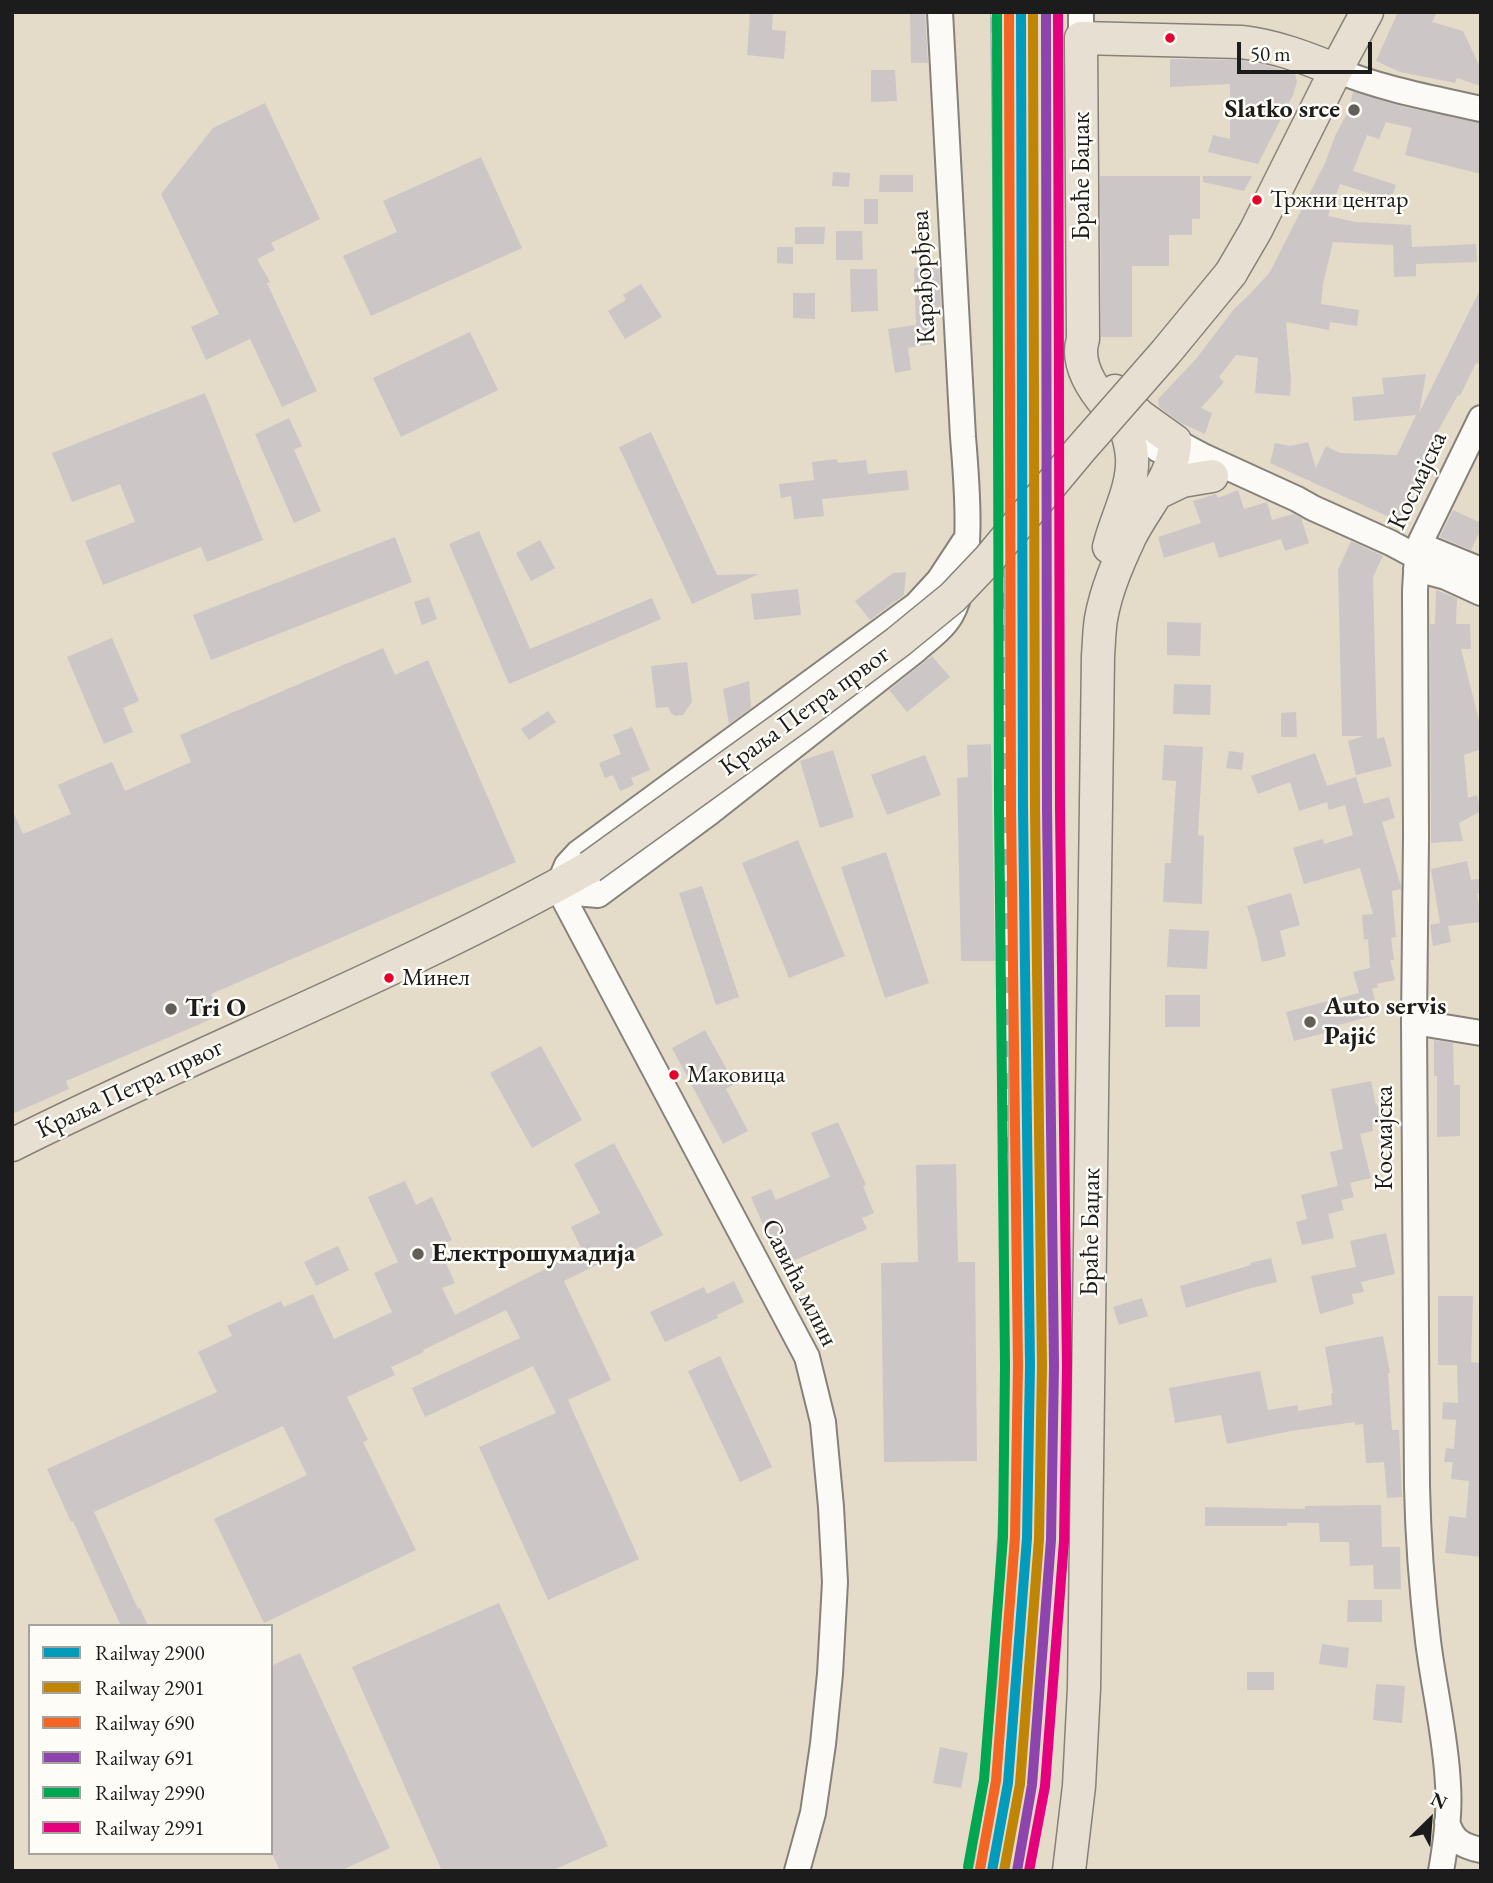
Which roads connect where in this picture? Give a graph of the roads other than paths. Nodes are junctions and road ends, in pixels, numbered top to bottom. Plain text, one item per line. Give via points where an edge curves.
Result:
1 (940, 12) edge
2 (1367, 12) edge
3 (1081, 25) edge
4 (1336, 70) junction
5 (1481, 109) edge
6 (1083, 339) junction
7 (1481, 418) edge
8 (1121, 420) junction
9 (1169, 450) junction
10 (1212, 476) junction
11 (1142, 490) junction
12 (1312, 508) junction
13 (966, 539) junction
14 (1417, 557) junction
15 (1481, 570) edge
16 (1481, 593) edge
17 (557, 886) junction
18 (1414, 1022) junction
19 (1481, 1033) edge
20 (12, 1145) edge
21 (1447, 1822) junction
22 (1481, 1850) edge
23 (797, 1871) edge
24 (1069, 1871) edge
25 (1441, 1871) edge

1 - 13 street, Карађорђева via 968,498
2 - 4 main road, Краља Петра првог
3 - 4 main road via 1265,45
3 - 6 main road, Браће Баџак
4 - 5 street via 1386,88
4 - 17 main road, Краља Петра првог, bridge via 1231,273 953,597 830,693 590,867
6 - 8 main road, Браће Баџак via 1087,374
6 - 9 main road via 1109,383
7 - 14 street, Космајска via 1431,518
8 - 9 street
8 - 11 main road, Браће Баџак
9 - 10 street
9 - 11 main road via 1141,466
9 - 12 street via 1205,457
10 - 11 main road
10 - 12 street via 1284,505
11 - 24 main road, Браће Баџак via 1111,537 1098,656 1084,1688
12 - 14 street
13 - 17 street via 916,605 578,853
13 - 17 street, Карађорђева via 962,578 951,615 916,650 598,895 574,894
14 - 15 street
14 - 16 street
14 - 18 street, Космајска
17 - 20 main road, Краља Петра првог via 453,940
17 - 23 street, Савића млин via 807,1357 823,1422 835,1583 830,1674 813,1813
18 - 19 street
18 - 21 street, Космајска via 1418,1514 1428,1642 1447,1767
21 - 22 street via 1458,1841
21 - 25 street, Космајска

